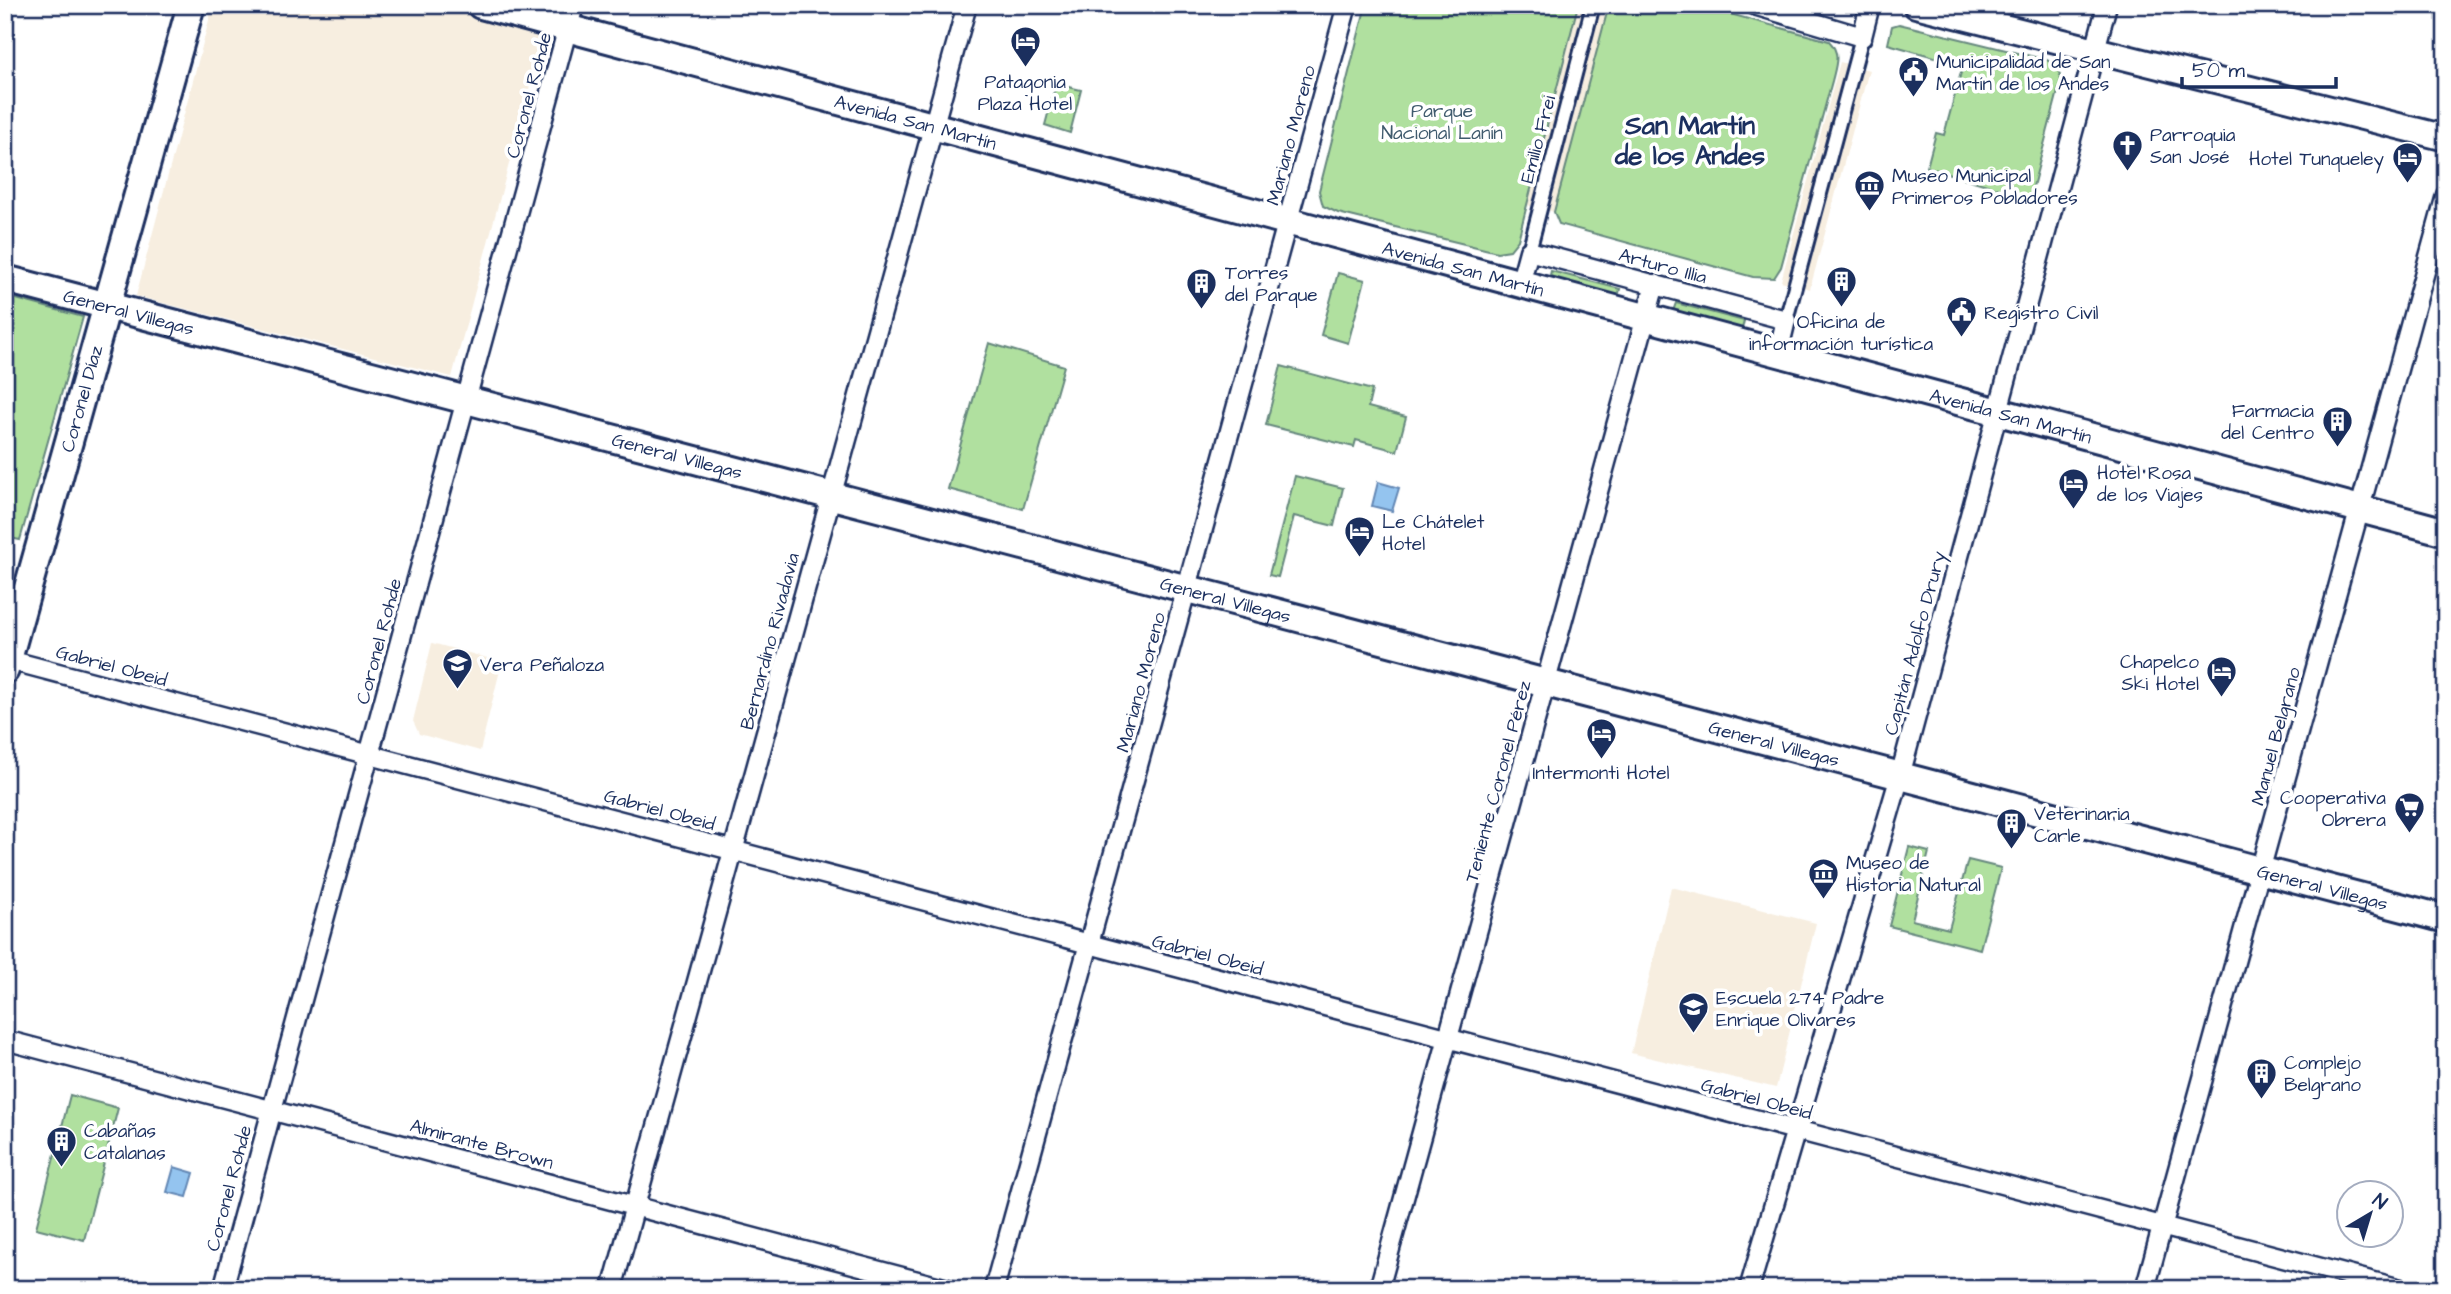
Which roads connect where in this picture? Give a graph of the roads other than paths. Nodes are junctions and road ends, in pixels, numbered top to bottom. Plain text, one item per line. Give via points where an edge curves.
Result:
1 (191, 5) edge
2 (481, 5) edge
3 (967, 5) edge
4 (1347, 5) edge
5 (1593, 5) edge
6 (1754, 5) edge
7 (1870, 5) edge
8 (1916, 5) edge
9 (2107, 5) edge
10 (571, 17) edge
11 (1862, 37) junction
12 (2095, 50) junction
13 (933, 126) junction
14 (2446, 138) edge
15 (2446, 195) edge
16 (1288, 222) junction
17 (1529, 251) junction
18 (5, 279) edge
19 (1521, 284) junction
20 (1655, 284) junction
21 (108, 306) junction
22 (1646, 317) junction
23 (1786, 320) junction
24 (1778, 353) junction
25 (466, 400) junction
26 (1998, 411) junction
27 (832, 496) junction
28 (2361, 510) junction
29 (2446, 532) edge
30 (1187, 589) junction
31 (6, 663) edge
32 (1545, 683) junction
33 (369, 754) junction
34 (1900, 776) junction
35 (733, 850) junction
36 (2261, 871) junction
37 (2446, 919) edge
38 (1089, 944) junction
39 (1448, 1038) junction
40 (5, 1040) edge
41 (272, 1109) junction
42 (1796, 1130) junction
43 (636, 1206) junction
44 (2161, 1226) junction
45 (223, 1289) edge
46 (612, 1289) edge
47 (948, 1289) edge
48 (994, 1289) edge
49 (1379, 1289) edge
50 (1749, 1289) edge
51 (2144, 1289) edge
52 (2401, 1289) edge

1 - 21 main road, Coronel Díaz
2 - 10 main road, Avenida San Martín
3 - 13 street, Bernardino Rivadavia
4 - 16 street, Mariano Moreno
5 - 17 street, Emilio Frei
6 - 11 street
7 - 11 street
8 - 12 main road
9 - 12 street, Capitán Adolfo Drury
10 - 13 main road, Avenida San Martín
10 - 25 street, Coronel Rohde
11 - 23 street
12 - 14 main road
12 - 26 street, Capitán Adolfo Drury
13 - 16 main road, Avenida San Martín
13 - 27 street, Bernardino Rivadavia
15 - 28 street, Manuel Belgrano
16 - 19 main road, Avenida San Martín
16 - 30 street, Mariano Moreno
17 - 19 street, Emilio Frei
17 - 20 street, Arturo Illia
18 - 21 main road, General Villegas
19 - 22 main road, Avenida San Martín
20 - 22 street, Teniente Coronel Pérez
20 - 23 street, Arturo Illia
21 - 25 main road, General Villegas
21 - 31 main road, Coronel Díaz
22 - 24 main road, Avenida San Martín
22 - 32 street, Teniente Coronel Pérez
23 - 24 street
24 - 26 main road, Avenida San Martín
25 - 27 main road, General Villegas
25 - 33 street, Coronel Rohde
26 - 28 main road, Avenida San Martín
26 - 34 street, Capitán Adolfo Drury
27 - 30 main road, General Villegas
27 - 35 street, Bernardino Rivadavia
28 - 29 main road, Avenida San Martín
28 - 36 street, Manuel Belgrano
30 - 32 main road, General Villegas
30 - 38 street, Mariano Moreno
31 - 33 street, Gabriel Obeid
32 - 34 main road, General Villegas
32 - 39 street, Teniente Coronel Pérez
33 - 35 street, Gabriel Obeid
33 - 41 street, Coronel Rohde
34 - 36 main road, General Villegas
34 - 42 street, Capitán Adolfo Drury
35 - 38 street, Gabriel Obeid
35 - 43 street, Bernardino Rivadavia
36 - 37 main road, General Villegas
36 - 44 street, Manuel Belgrano
38 - 39 street, Gabriel Obeid
38 - 48 street, Mariano Moreno
39 - 42 street, Gabriel Obeid
39 - 49 street, Teniente Coronel Pérez
40 - 41 street, Almirante Brown
41 - 43 street, Almirante Brown
41 - 45 street, Coronel Rohde
42 - 44 street, Gabriel Obeid
42 - 50 street, Capitán Adolfo Drury
43 - 46 street, Bernardino Rivadavia
43 - 47 street, Almirante Brown
44 - 51 street, Manuel Belgrano
44 - 52 street, Gabriel Obeid

